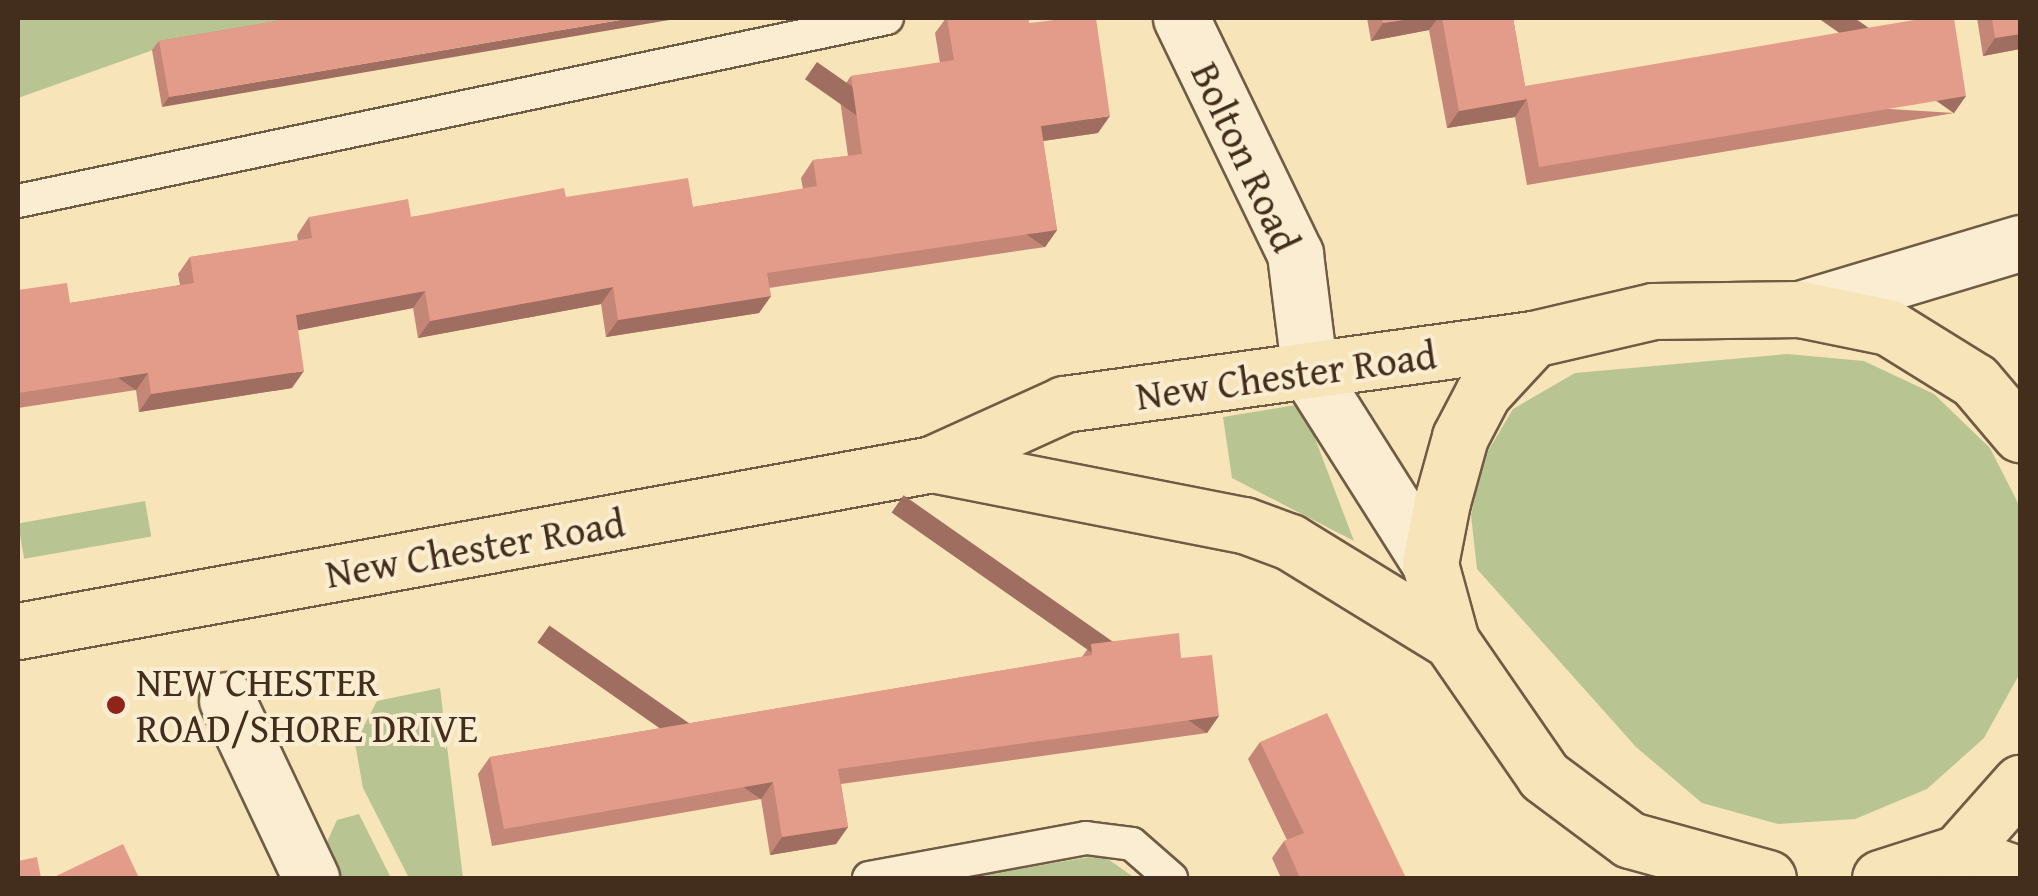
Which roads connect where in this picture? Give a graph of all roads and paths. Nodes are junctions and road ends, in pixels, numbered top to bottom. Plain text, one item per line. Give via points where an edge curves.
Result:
1 (887, 18) edge
2 (1181, 18) edge
3 (823, 25) edge
4 (18, 201) edge
5 (2020, 243) edge
6 (1800, 308) junction
7 (1533, 340) junction
8 (1310, 374) junction
9 (2020, 434) edge
10 (932, 464) junction
11 (1430, 564) junction
12 (18, 632) edge
13 (1451, 641) junction
14 (227, 700) dead end
15 (2020, 783) edge
16 (1958, 853) junction
17 (1637, 859) edge
18 (2020, 875) edge
19 (311, 878) edge
20 (869, 878) edge
21 (1171, 878) edge
22 (1768, 878) edge
23 (1880, 878) edge

1 - 3 lane
2 - 8 street, Bolton Road via 1295,254
3 - 4 lane
5 - 6 street
6 - 7 highway, New Chester Road via 1653,311
6 - 9 highway, New Chester Road via 1888,327 1975,381
7 - 8 highway, New Chester Road
7 - 11 highway via 1483,393 1460,437
8 - 10 highway, New Chester Road via 1064,404
8 - 11 street, Bolton Road
10 - 12 highway, New Chester Road
10 - 13 highway, New Chester Road via 1244,526 1290,542
11 - 13 highway
13 - 17 highway via 1544,776
14 - 19 street
15 - 16 highway
16 - 18 highway
16 - 23 highway
17 - 22 highway
20 - 21 lane via 1086,838 1132,844

